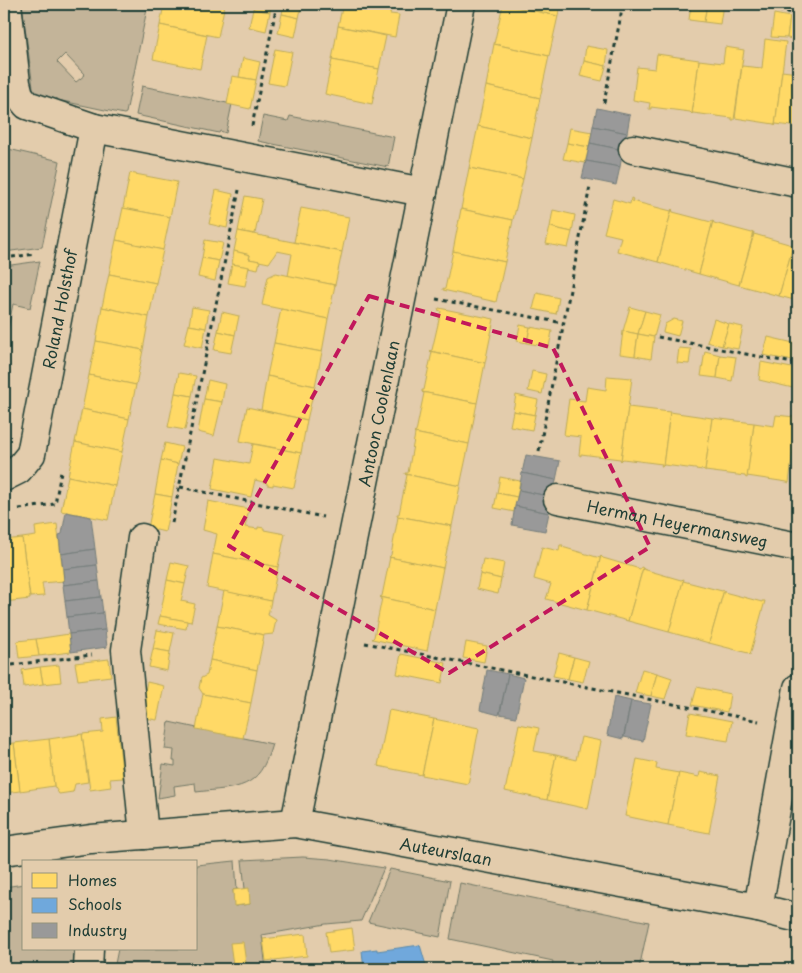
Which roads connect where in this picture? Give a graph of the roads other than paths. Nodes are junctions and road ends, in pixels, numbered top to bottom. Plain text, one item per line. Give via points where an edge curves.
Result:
1 (7, 4) edge
2 (462, 4) edge
3 (94, 128) junction
4 (633, 149) dead end
5 (798, 183) edge
6 (423, 192) junction
7 (4, 476) edge
8 (558, 498) dead end
9 (142, 538) road end
10 (798, 547) edge
11 (798, 688) edge
12 (295, 823) junction
13 (144, 835) junction
14 (4, 851) edge
15 (91, 851) edge
16 (758, 908) junction
17 (798, 918) edge
18 (88, 950) edge
19 (88, 969) edge

1 - 3 street via 19,95 27,105
2 - 6 street, Antoon Coolenlaan
3 - 6 street
3 - 7 street, Roland Holsthof via 31,454 18,470
4 - 5 street
6 - 12 street, Antoon Coolenlaan
8 - 10 street, Herman Heyermansweg
9 - 13 street via 126,650
11 - 16 street
12 - 13 street, Auteurslaan
12 - 16 street, Auteurslaan
13 - 15 street, Auteurslaan
14 - 15 street, Auteurslaan
16 - 17 street, Auteurslaan
18 - 19 street

